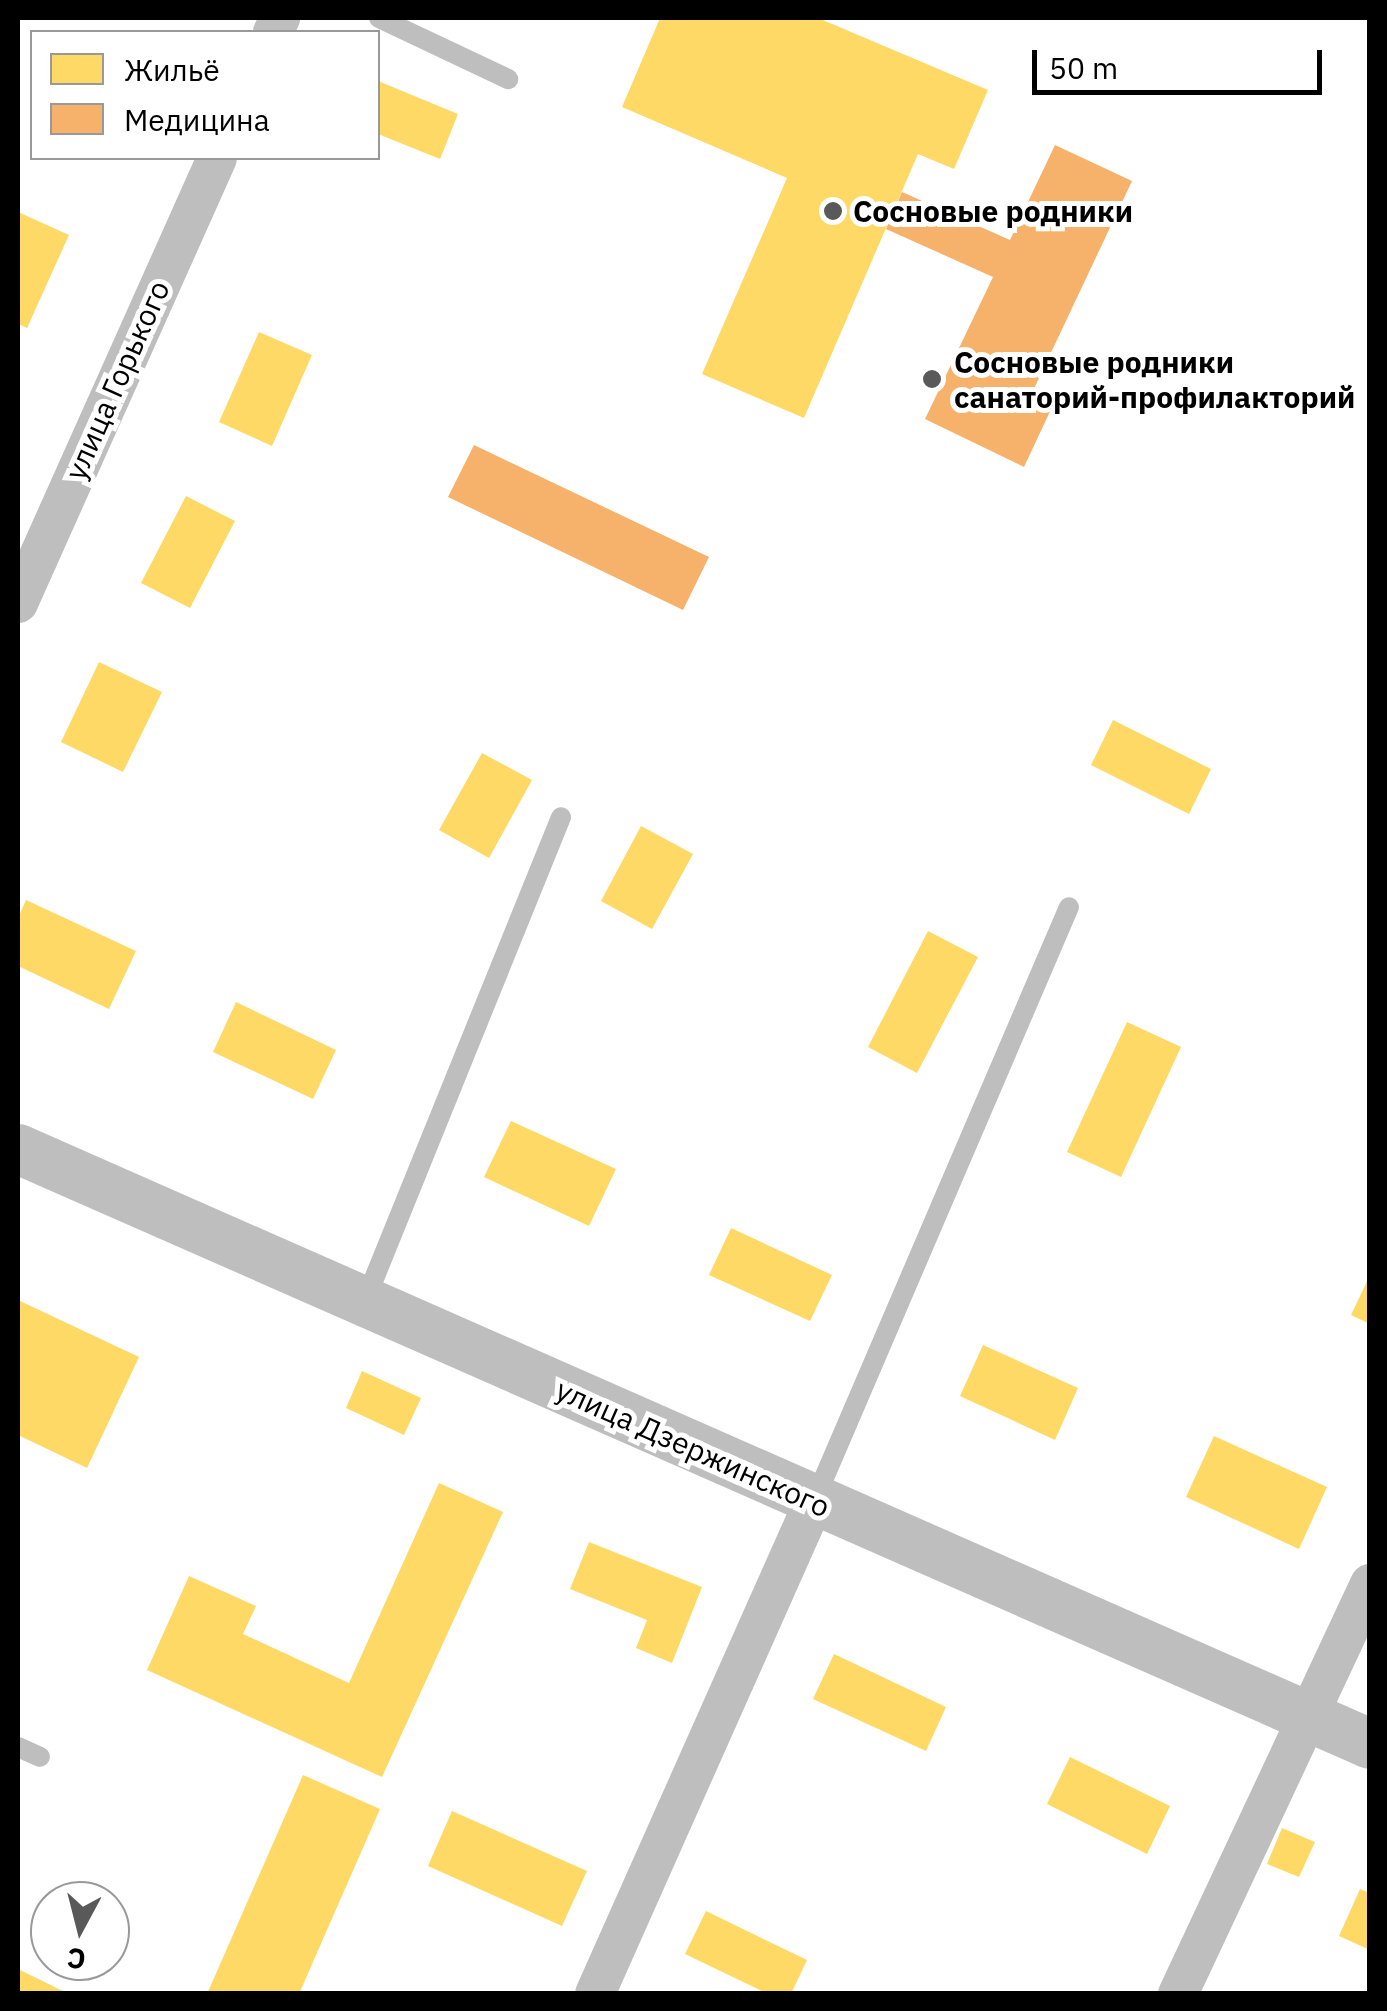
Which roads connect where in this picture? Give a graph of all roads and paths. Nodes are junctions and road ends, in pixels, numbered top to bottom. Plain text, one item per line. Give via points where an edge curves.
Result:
1 (380, 18) edge
2 (508, 78) dead end
3 (216, 160) edge
4 (18, 603) edge
5 (561, 816) dead end
6 (1069, 908) dead end
7 (18, 1150) edge
8 (364, 1302) junction
9 (814, 1502) junction
10 (1370, 1584) edge
11 (1309, 1717) junction
12 (1370, 1744) edge
13 (18, 1747) edge
14 (40, 1757) dead end
15 (595, 1994) edge
16 (1178, 1994) edge

1 - 2 lane
3 - 4 street, улица Горького
5 - 8 lane
6 - 9 lane
7 - 8 street, улица Дзержинского
8 - 9 street, улица Дзержинского
9 - 11 street, улица Дзержинского
9 - 15 street
10 - 11 street
11 - 12 street, улица Дзержинского
11 - 16 street
13 - 14 lane

